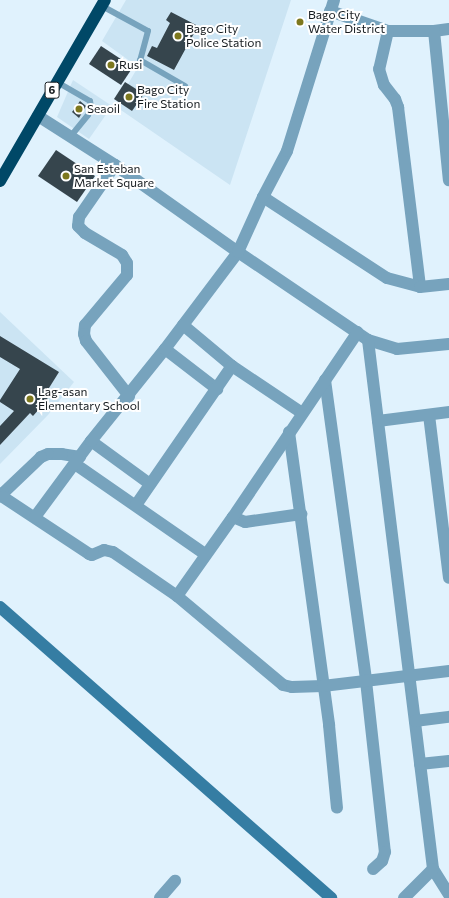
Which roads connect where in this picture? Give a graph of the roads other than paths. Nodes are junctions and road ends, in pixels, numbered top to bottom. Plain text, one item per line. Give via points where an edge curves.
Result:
1 (104, 3) edge
2 (332, 6) edge
3 (449, 29) edge
4 (388, 31) junction
5 (434, 31) junction
6 (57, 82) junction
7 (185, 86) dead end
8 (38, 116) junction
9 (71, 136) junction
10 (115, 165) junction
11 (449, 180) edge
12 (0, 181) edge
13 (262, 197) junction
14 (238, 252) junction
15 (449, 284) edge
16 (420, 287) junction
17 (183, 325) junction
18 (358, 332) junction
19 (368, 340) junction
20 (449, 344) edge
21 (165, 349) junction
22 (232, 366) junction
23 (325, 380) junction
24 (217, 389) junction
25 (128, 396) junction
26 (449, 412) edge
27 (302, 413) junction
28 (429, 415) junction
29 (378, 421) junction
30 (289, 432) junction
31 (91, 441) junction
32 (77, 460) junction
33 (150, 484) junction
34 (136, 505) junction
35 (301, 514) junction
36 (35, 517) junction
37 (233, 517) junction
38 (206, 554) junction
39 (449, 578) edge
40 (177, 596) junction
41 (0, 607) edge
42 (449, 671) edge
43 (409, 676) junction
44 (366, 681) junction
45 (323, 686) junction
46 (449, 717) edge
47 (415, 721) junction
48 (449, 761) edge
49 (420, 764) junction
50 (336, 808) dead end
51 (373, 869) dead end
52 (433, 869) junction
53 (175, 881) dead end
54 (449, 895) edge
55 (160, 898) edge
56 (331, 898) edge
57 (404, 898) edge

1 - 6 highway, 6
1 - 7 lane via 148,32 140,60
2 - 4 street
2 - 13 street via 288,151
3 - 5 street
4 - 5 street
4 - 16 street via 379,69 384,85 395,99 398,108
5 - 11 street
6 - 8 highway, 6
6 - 9 lane via 90,101 88,115
8 - 9 street
8 - 12 highway, 6
9 - 10 street
10 - 14 street
10 - 25 street via 79,217 78,226 122,255 127,263 127,275 84,325 84,334 86,341
13 - 14 street
13 - 16 street via 387,278
14 - 17 street
14 - 18 street
15 - 16 street
17 - 21 street
17 - 22 street
18 - 19 street
18 - 23 street
19 - 20 street via 397,349
19 - 29 street
21 - 24 street
21 - 25 street
22 - 24 street
22 - 27 street
23 - 27 street
23 - 44 street
24 - 33 street
25 - 31 street
26 - 28 street
27 - 30 street
28 - 29 street
28 - 39 street
29 - 43 street
30 - 35 street
30 - 37 street
31 - 32 street
31 - 33 street
32 - 34 street
32 - 36 street
32 - 36 street via 62,454 41,457 2,493 5,501
33 - 34 street
34 - 38 street
35 - 37 street via 245,522
35 - 45 street
36 - 40 street via 89,554 104,550 113,552
37 - 38 street
38 - 40 street
40 - 45 street via 283,685
41 - 56 street
42 - 43 street
43 - 44 street
43 - 47 street
44 - 45 street
44 - 51 street via 385,852 382,861
45 - 50 street
46 - 47 street
47 - 49 street
48 - 49 street
49 - 52 street
52 - 54 street
52 - 57 street
53 - 55 street

